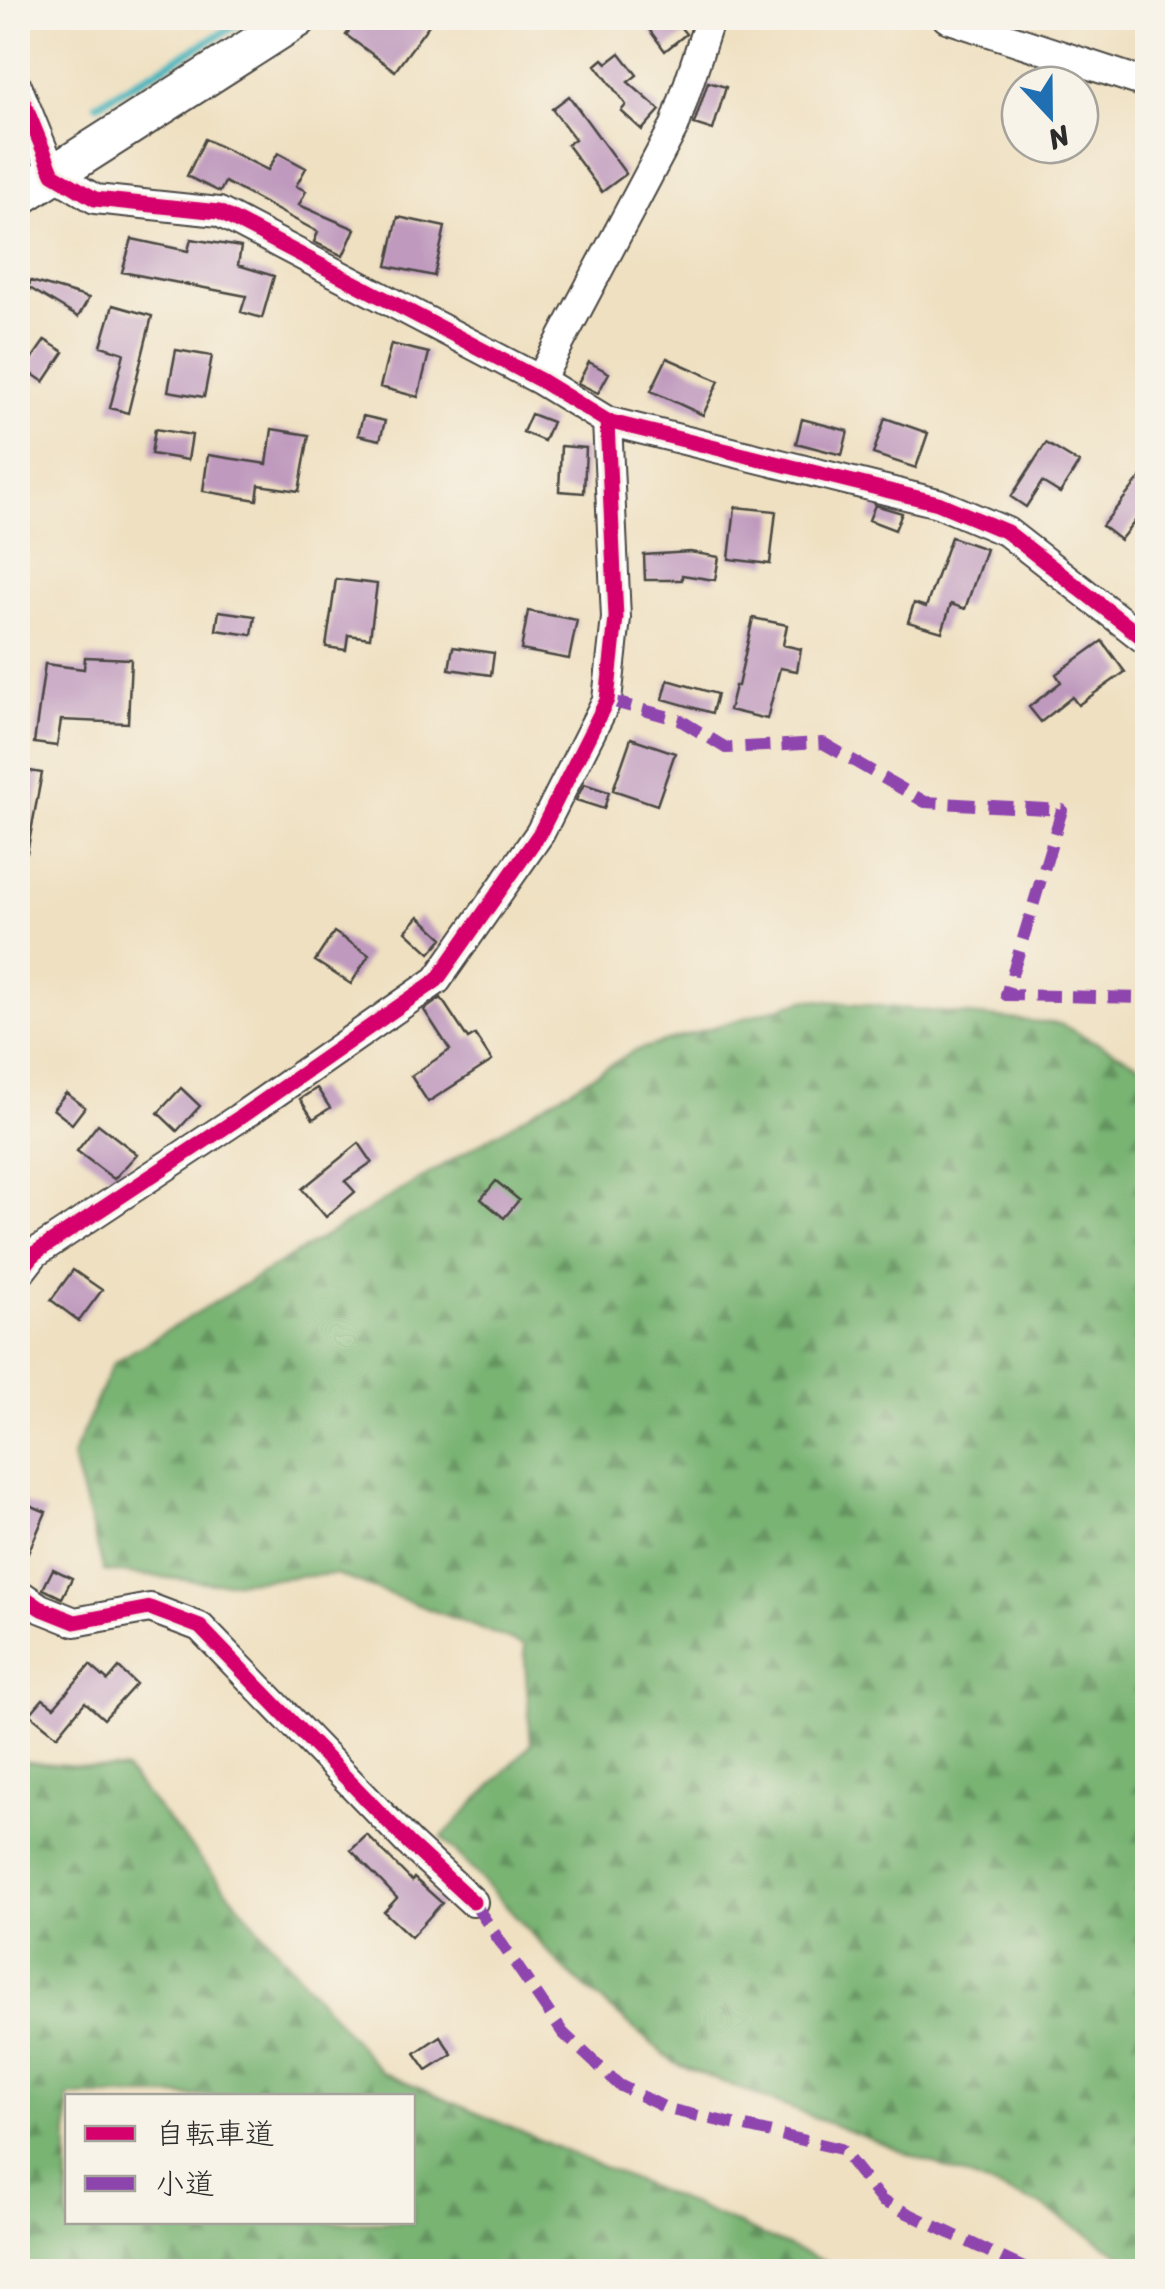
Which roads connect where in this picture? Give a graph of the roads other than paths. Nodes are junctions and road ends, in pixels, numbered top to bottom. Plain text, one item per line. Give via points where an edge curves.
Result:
1 (298, 18) edge
2 (710, 18) edge
3 (946, 18) edge
4 (1148, 84) edge
5 (18, 88) edge
6 (53, 174) junction
7 (18, 197) edge
8 (540, 380) junction
9 (607, 421) junction
10 (1148, 642) edge
11 (18, 1275) edge
12 (18, 1593) edge
13 (473, 1902) dead end

1 - 6 main road
2 - 8 street via 674,125
3 - 4 street
5 - 6 street
6 - 7 main road
6 - 8 street via 95,199 219,212
8 - 9 street
9 - 10 street via 938,502 1007,532
9 - 11 street via 616,618 606,700 540,833 436,980 35,1253
12 - 13 street via 75,1622 150,1608 200,1627

